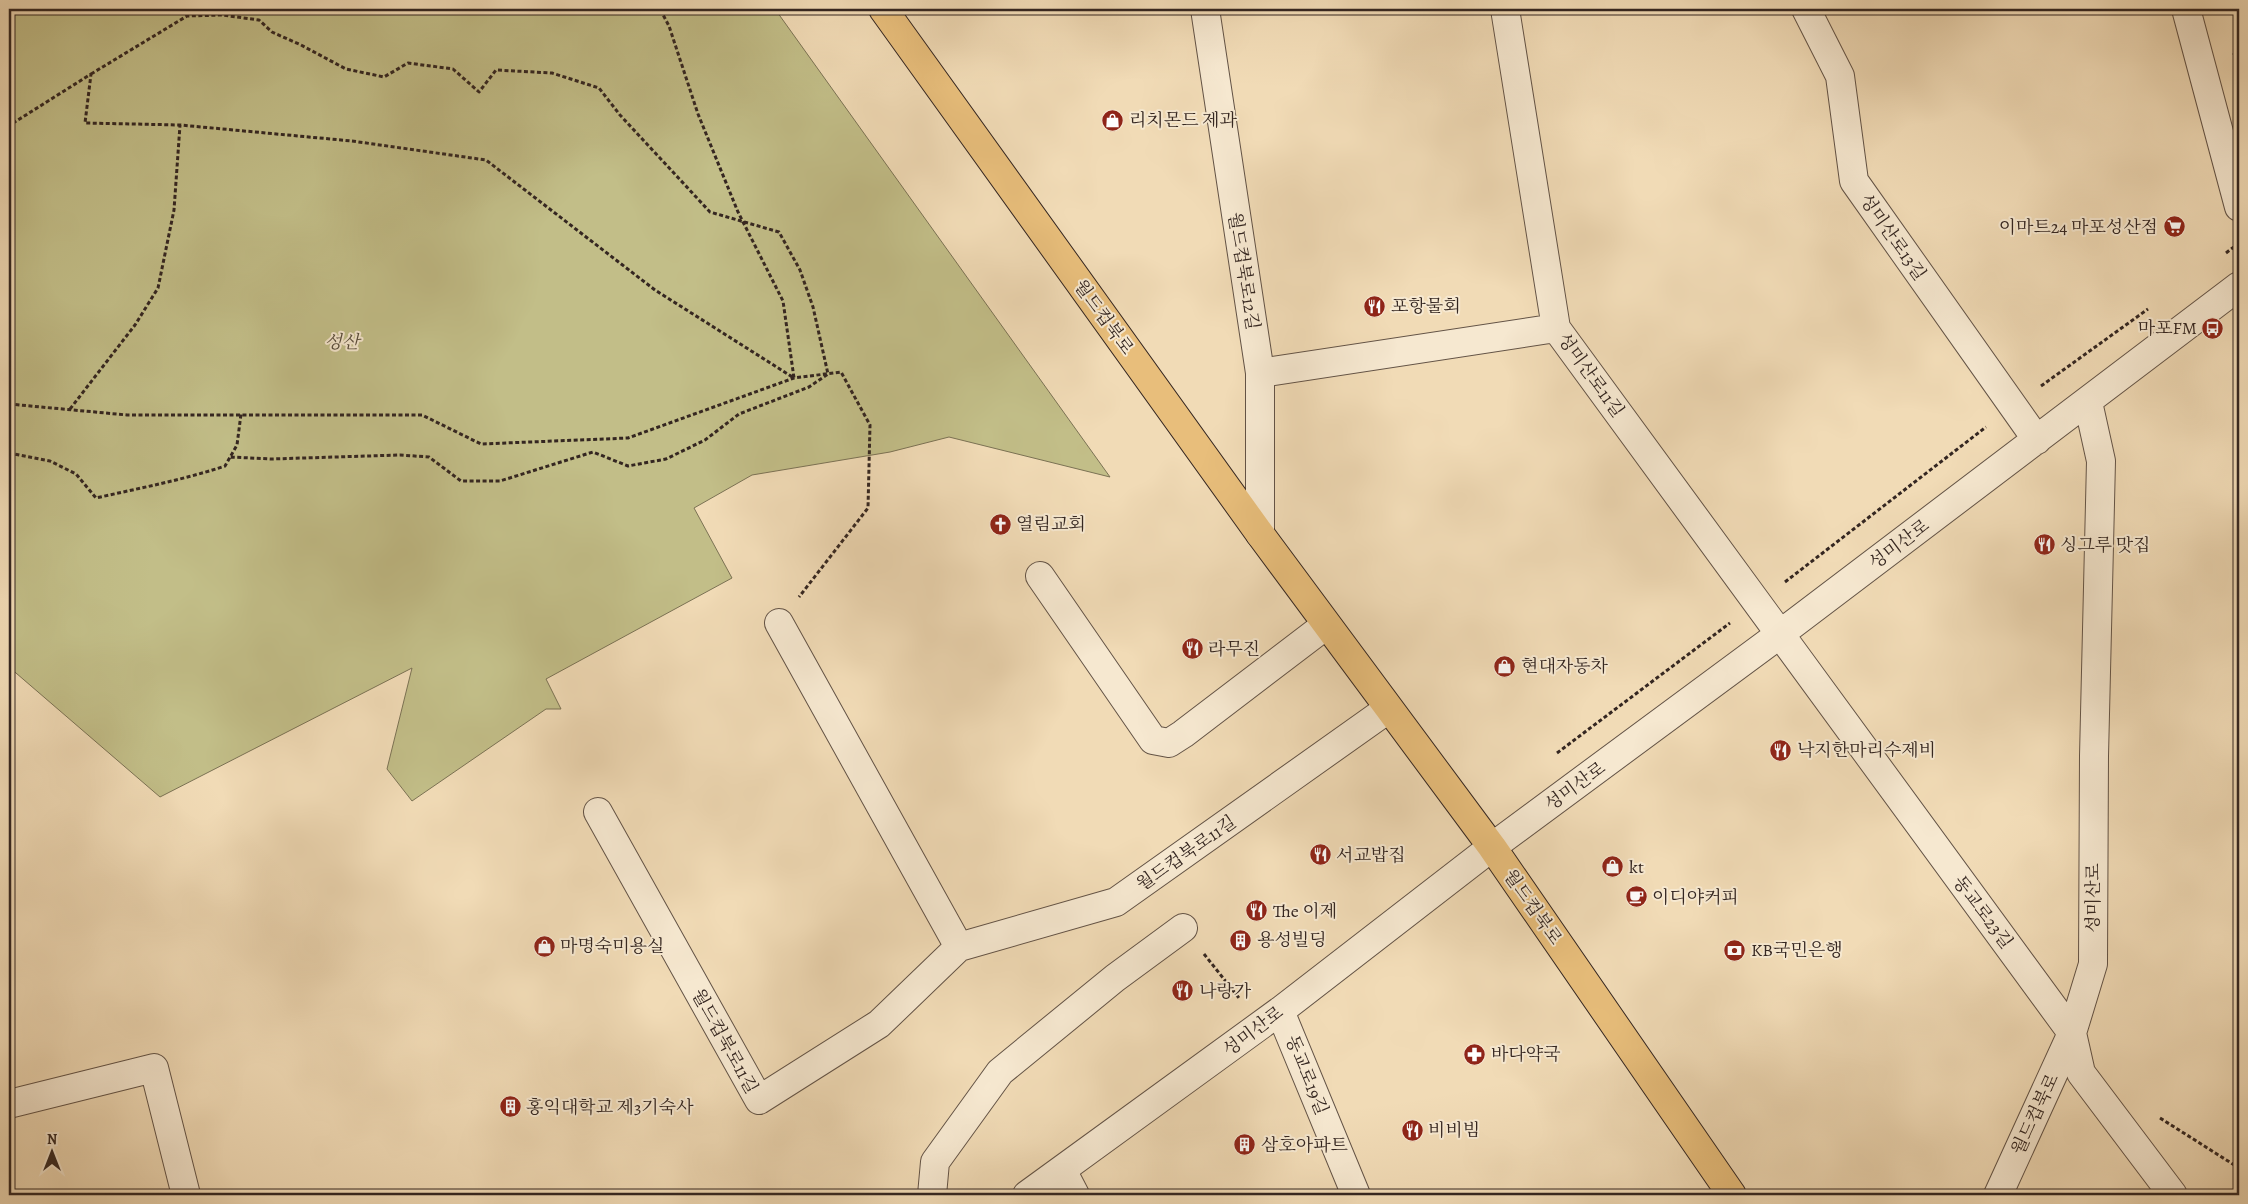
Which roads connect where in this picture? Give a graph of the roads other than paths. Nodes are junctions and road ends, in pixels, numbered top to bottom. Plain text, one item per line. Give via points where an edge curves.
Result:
1 (883, 9) edge
2 (1204, 9) edge
3 (1505, 9) edge
4 (1806, 9) edge
5 (2186, 9) edge
6 (2239, 207) edge
7 (2239, 286) edge
8 (1556, 328) junction
9 (1260, 373) junction
10 (2088, 402) junction
11 (2037, 440) junction
12 (1260, 534) junction
13 (1040, 576) dead end
14 (779, 623) road end
15 (1326, 625) junction
16 (1780, 634) junction
17 (1388, 709) junction
18 (598, 812) dead end
19 (1492, 847) junction
20 (1183, 928) road end
21 (959, 947) junction
22 (1270, 1018) junction
23 (2072, 1033) junction
24 (9, 1104) edge
25 (1062, 1170) junction
26 (186, 1195) edge
27 (932, 1195) edge
28 (1028, 1195) edge
29 (1075, 1195) edge
30 (1356, 1195) edge
31 (1732, 1195) edge
32 (1998, 1195) edge
33 (2174, 1195) edge

1 - 12 main road, 월드컵북로
2 - 9 street, 월드컵북로12길
3 - 8 street, 성미산로11길
4 - 11 street, 성미산로13길 via 1840,76 1854,181
5 - 6 street
7 - 10 street, 성미산로
8 - 9 street
8 - 16 street, 성미산로11길
9 - 12 street, 월드컵북로12길
10 - 11 street, 성미산로
10 - 23 street, 성미산로 via 2101,461 2093,964
11 - 16 street, 성미산로
12 - 15 main road, 월드컵북로
13 - 15 street via 1152,740 1169,743
14 - 21 street
15 - 17 main road, 월드컵북로
16 - 19 street, 성미산로
16 - 23 street, 동교로23길
17 - 19 main road, 월드컵북로
17 - 21 street, 월드컵북로11길 via 1116,902
18 - 21 street, 월드컵북로11길 via 759,1100 879,1024
19 - 22 street, 성미산로
19 - 31 main road, 월드컵북로
20 - 27 street via 1115,978 1000,1072 935,1162
22 - 25 street, 성미산로
22 - 30 street, 동교로19길
23 - 32 street, 월드컵북로
23 - 33 street, 동교로23길 via 2082,1073
24 - 26 street via 154,1068
25 - 28 street, 성미산로
25 - 29 street

